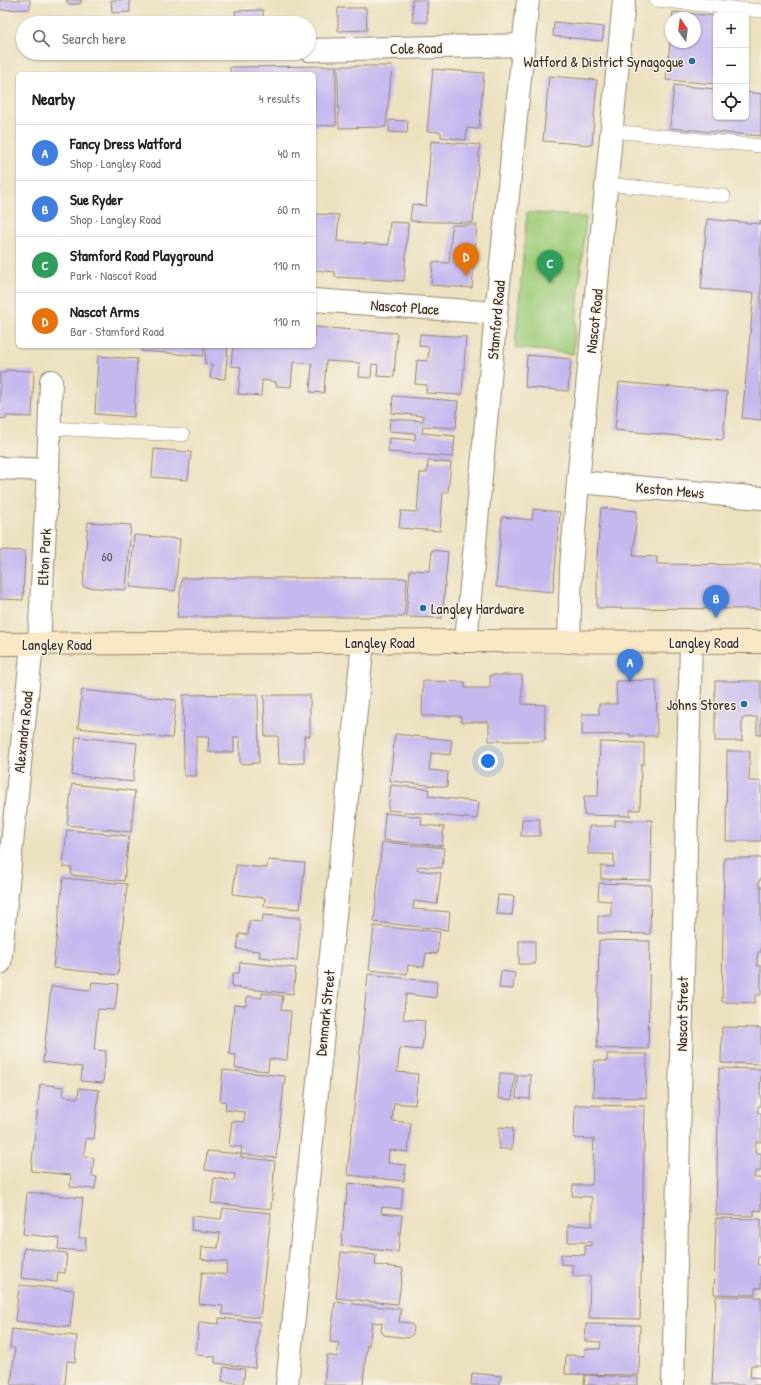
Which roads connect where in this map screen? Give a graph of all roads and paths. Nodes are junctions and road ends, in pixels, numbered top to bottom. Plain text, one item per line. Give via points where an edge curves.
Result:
1 (528, 0) edge
2 (624, 0) edge
3 (656, 0) edge
4 (761, 11) edge
5 (523, 45) junction
6 (316, 50) edge
7 (612, 131) junction
8 (761, 146) edge
9 (607, 184) junction
10 (724, 196) dead end
11 (316, 300) edge
12 (496, 313) junction
13 (51, 381) dead end
14 (49, 428) junction
15 (183, 435) dead end
16 (0, 468) edge
17 (48, 470) junction
18 (578, 482) junction
19 (761, 498) edge
20 (466, 641) junction
21 (363, 642) junction
22 (569, 642) junction
23 (692, 642) junction
24 (761, 642) edge
25 (0, 644) edge
26 (36, 644) junction
27 (0, 963) edge
28 (287, 1385) edge
29 (673, 1385) edge

1 - 5 street, Stamford Road
2 - 7 street, Nascot Road
3 - 4 lane
5 - 6 street, Cole Road
5 - 12 street, Stamford Road
7 - 8 lane
7 - 9 street, Nascot Road
9 - 10 lane
9 - 18 street, Nascot Road
11 - 12 street, Nascot Place
12 - 20 street, Stamford Road
13 - 14 street, Elton Park
14 - 15 lane
14 - 17 street, Elton Park
16 - 17 street
17 - 26 street, Elton Park
18 - 19 street, Keston Mews
18 - 22 street, Nascot Road via 571,568
20 - 21 street, Langley Road
20 - 22 street, Langley Road
21 - 26 street, Langley Road
21 - 28 street, Denmark Street
22 - 23 street, Langley Road
23 - 24 street, Langley Road
23 - 29 street, Nascot Street
25 - 26 street, Langley Road
26 - 27 street, Alexandra Road

